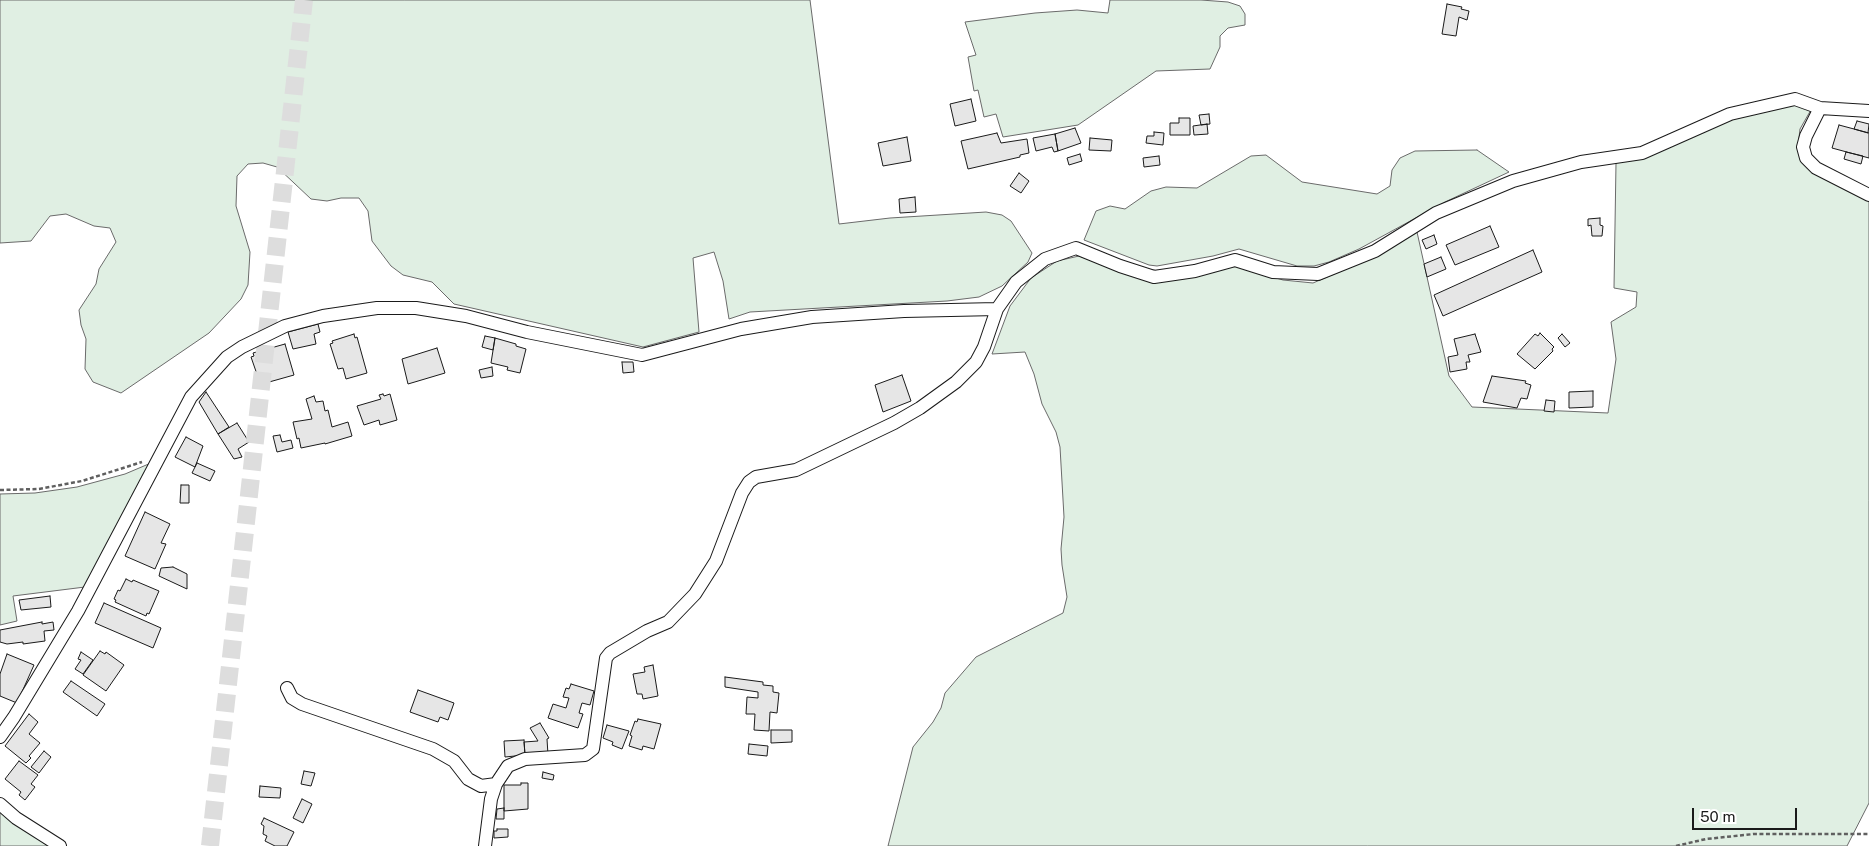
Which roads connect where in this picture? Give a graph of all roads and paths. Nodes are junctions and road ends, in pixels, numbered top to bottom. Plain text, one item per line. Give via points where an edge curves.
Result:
1 (1820, 108) junction
2 (1869, 111) edge
3 (1869, 195) edge
4 (997, 309) junction
5 (160, 459) junction
6 (0, 490) edge
7 (286, 688) dead end
8 (0, 737) edge
9 (496, 784) junction
10 (0, 804) edge
11 (1869, 834) edge
12 (60, 846) edge
13 (485, 846) edge
14 (1676, 846) edge

1 - 2 street
1 - 3 street via 1804,142 1806,158 1816,168
1 - 4 street via 1795,98 1730,114 1642,152 1581,162 1513,181 1436,213 1375,251 1318,274 1273,272 1235,260 1196,271 1154,276 1076,248 1045,259 1016,282
4 - 5 street via 812,317 741,329 642,355 416,308 377,308 323,316 285,326 227,358 191,396
4 - 9 street via 976,362 956,382 920,408 796,470 756,477 749,482 716,561 695,594 668,622 639,635 610,652 606,658 593,749 585,755 525,759 508,766
5 - 6 path via 82,481 40,489
5 - 8 street via 78,611
7 - 9 street via 292,698 302,704 433,749 454,761 468,779 481,786
9 - 13 street
10 - 12 street
11 - 14 path via 1754,834

